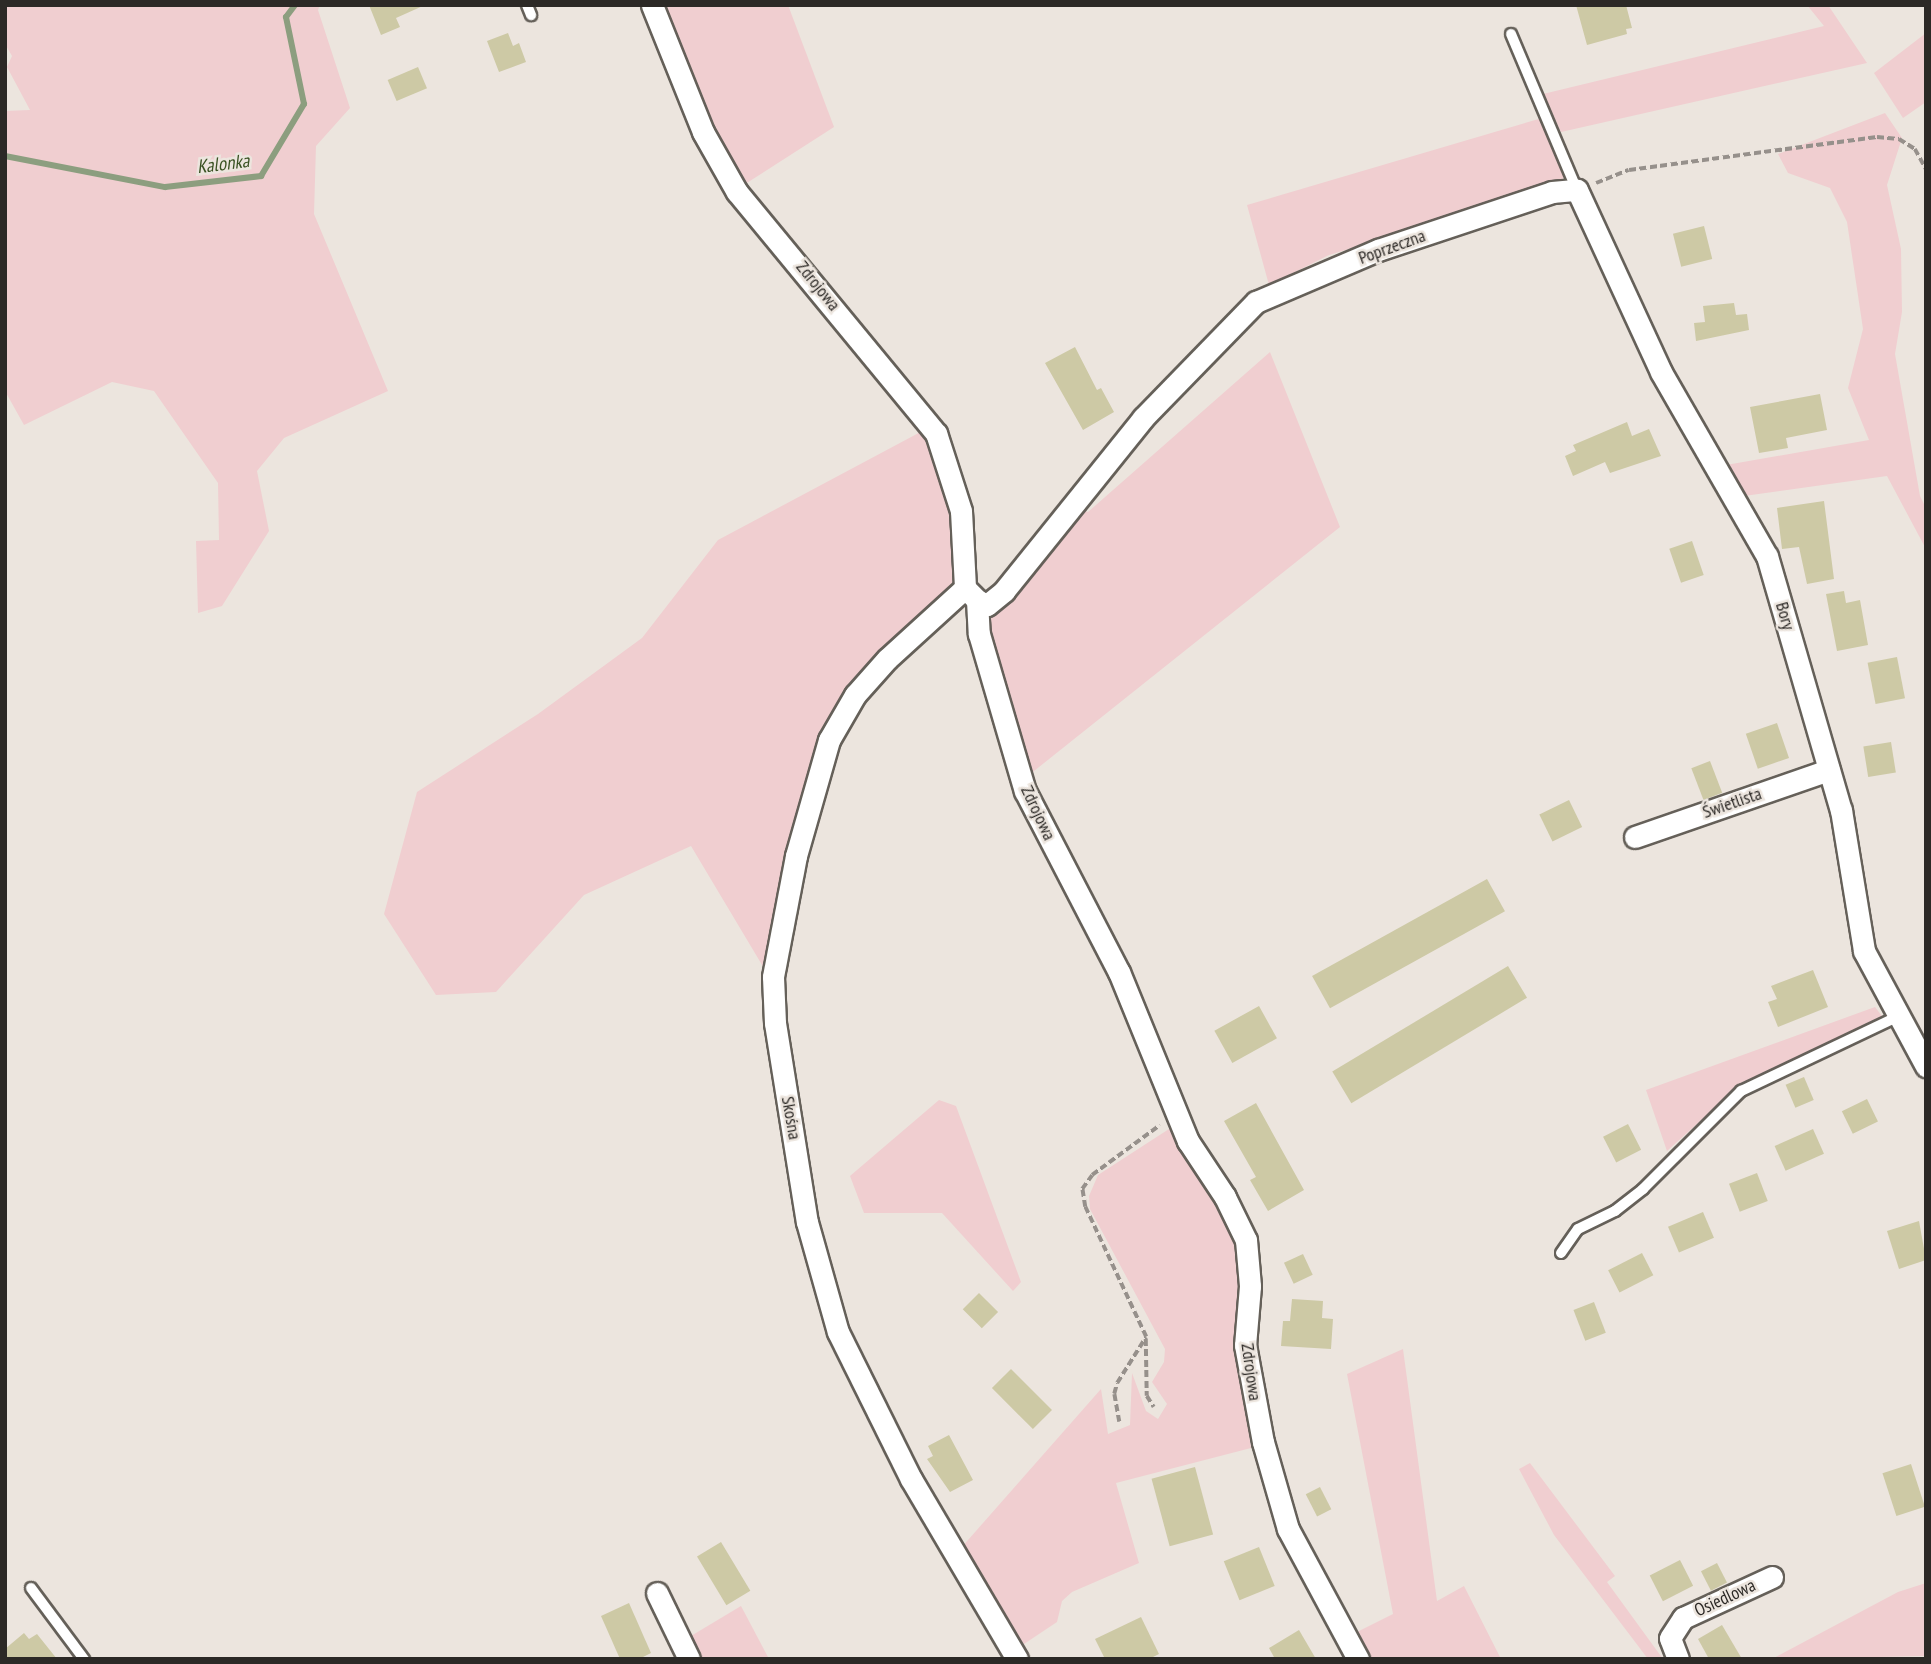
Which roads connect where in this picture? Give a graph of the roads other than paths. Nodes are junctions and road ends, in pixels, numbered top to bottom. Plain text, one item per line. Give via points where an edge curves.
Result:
1 (652, 5) edge
2 (1511, 34) dead end
3 (1577, 190) junction
4 (971, 594) junction
5 (1829, 769) junction
6 (1635, 837) dead end
7 (1899, 1016) junction
8 (1926, 1066) edge
9 (1561, 1252) dead end
10 (1772, 1577) dead end
11 (31, 1588) dead end
12 (657, 1593) dead end
13 (84, 1659) edge
14 (689, 1659) edge
15 (1017, 1659) edge
16 (1358, 1659) edge
17 (1678, 1659) edge

1 - 4 street, Zdrojowa via 702,132 737,192 936,433 961,511
2 - 3 lane
3 - 4 street, Poprzeczna via 1552,192 1378,250 1256,302 1143,418 1004,591 987,605
3 - 5 street, Bory via 1661,372 1767,556
4 - 15 street, Skośna via 879,668 855,695 829,740 811,796 773,977 807,1222 838,1332 911,1479
4 - 16 street, Zdrojowa via 1026,791 1119,972 1175,1114 1245,1240 1250,1286 1245,1345 1263,1442 1289,1529
5 - 6 street, Świetlista
5 - 7 street, Bory via 1841,810 1864,951
7 - 8 street, Bory
7 - 9 lane via 1741,1091 1643,1189 1615,1211 1578,1229
10 - 17 street, Osiedlowa via 1683,1618 1670,1638
11 - 13 lane
12 - 14 street

